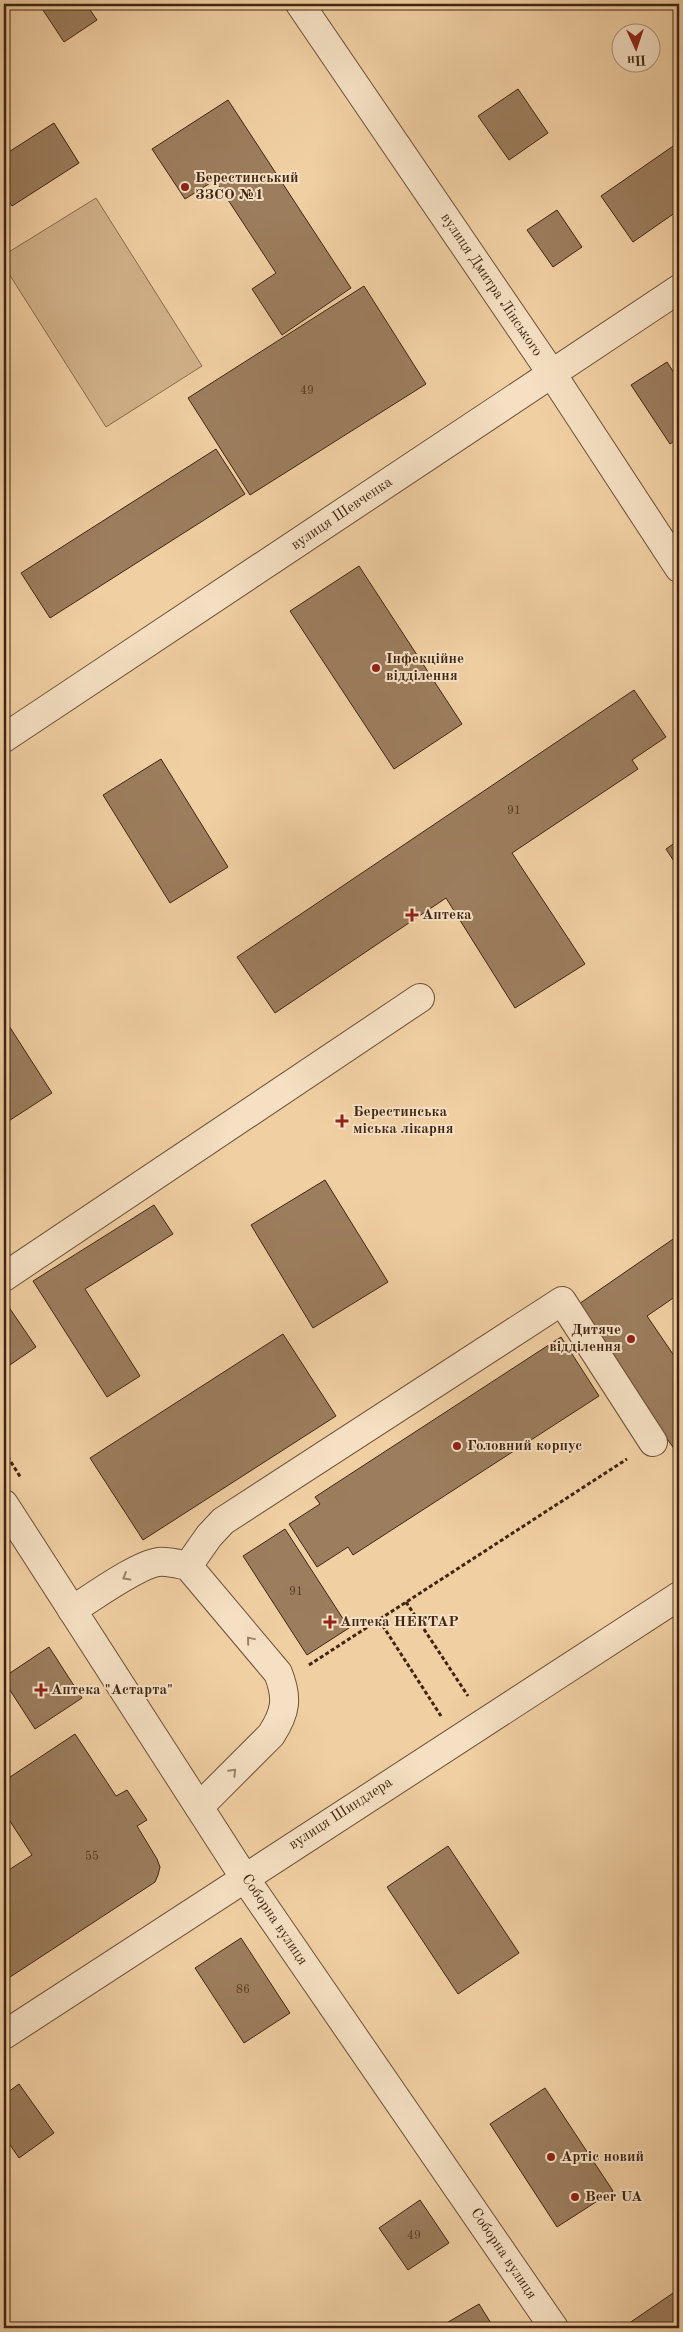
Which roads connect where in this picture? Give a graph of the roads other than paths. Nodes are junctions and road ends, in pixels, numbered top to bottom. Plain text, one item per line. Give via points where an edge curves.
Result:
1 (300, 4) edge
2 (679, 289) edge
3 (552, 374) junction
4 (679, 568) edge
5 (4, 738) edge
6 (420, 998) dead end
7 (4, 1277) edge
8 (653, 1442) road end
9 (4, 1504) edge
10 (188, 1566) junction
11 (679, 1596) edge
12 (72, 1610) junction
13 (199, 1807) junction
14 (244, 1877) junction
15 (4, 2035) edge
16 (554, 2328) edge

1 - 3 street, вулиця Дмитра Лінського
2 - 3 street, вулиця Шевченка
3 - 4 street, вулиця Дмитра Лінського
3 - 5 street, вулиця Шевченка
6 - 7 street
8 - 10 street via 562,1301 223,1521
9 - 12 street, Соборна вулиця
10 -> 12 street via 156,1562
13 -> 10 street via 271,1735 280,1721 284,1688 278,1673
11 - 14 street, вулиця Шиндлера
12 - 13 street, Соборна вулиця
13 - 14 street, Соборна вулиця
14 - 15 street, вулиця Шиндлера
14 - 16 street, Соборна вулиця

